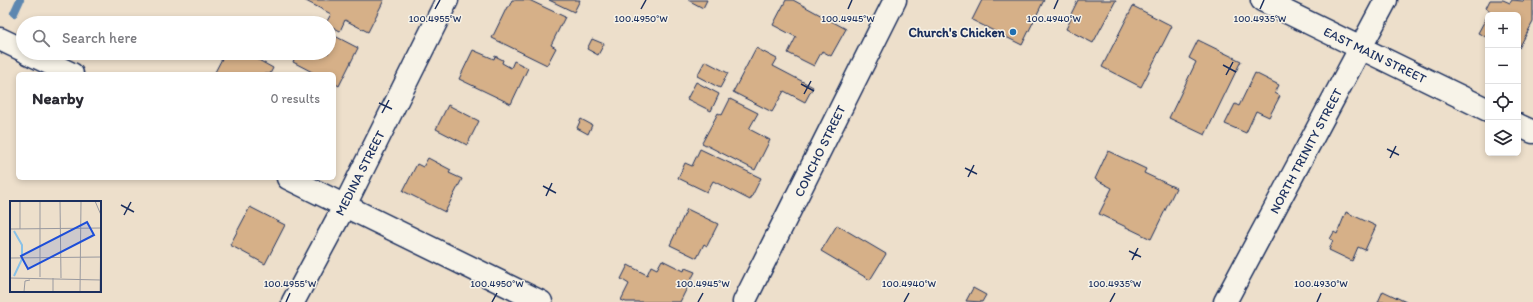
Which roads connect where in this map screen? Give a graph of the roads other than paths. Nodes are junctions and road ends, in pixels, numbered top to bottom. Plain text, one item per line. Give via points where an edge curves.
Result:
1 (447, 0) edge
2 (895, 0) edge
3 (1262, 0) edge
4 (1386, 0) edge
5 (0, 39) edge
6 (16, 47) edge
7 (1361, 48) junction
8 (43, 60) edge
9 (68, 72) edge
10 (1485, 109) edge
11 (1521, 126) edge
12 (1533, 132) edge
13 (292, 180) edge
14 (345, 205) junction
15 (293, 302) edge
16 (541, 302) edge
17 (744, 302) edge
18 (1225, 302) edge

1 - 14 street, MEDINA STREET
2 - 17 street, CONCHO STREET
3 - 7 street, EAST MAIN STREET
4 - 7 street, NORTH TRINITY STREET
5 - 6 street
7 - 10 street, EAST MAIN STREET
7 - 18 street, NORTH TRINITY STREET
8 - 9 street
11 - 12 street
13 - 14 street
14 - 15 street, MEDINA STREET
14 - 16 street

